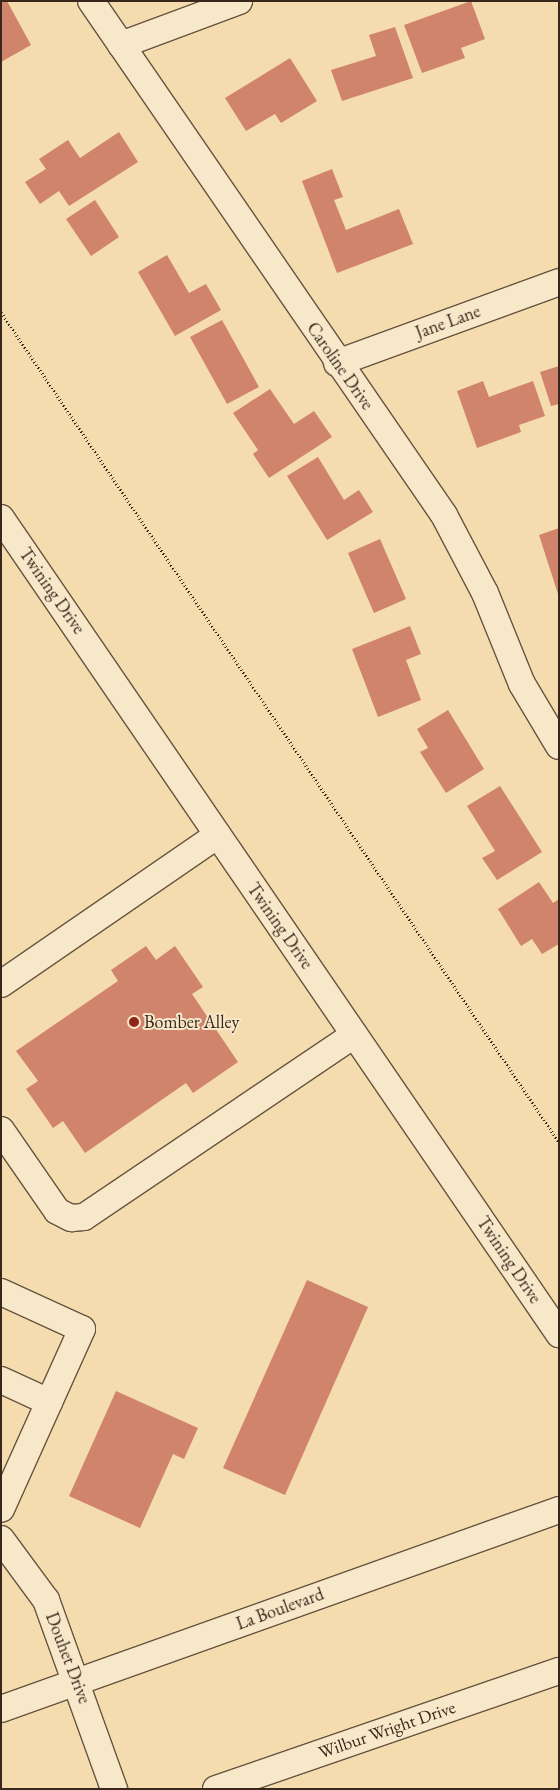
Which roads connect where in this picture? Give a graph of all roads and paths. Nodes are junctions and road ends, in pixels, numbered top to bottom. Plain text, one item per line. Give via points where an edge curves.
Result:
1 (92, 1) edge
2 (239, 1) edge
3 (121, 44) junction
4 (559, 282) edge
5 (1, 312) edge
6 (337, 363) junction
7 (1, 518) edge
8 (559, 746) edge
9 (218, 836) junction
10 (1, 984) edge
11 (354, 1035) junction
12 (1, 1130) edge
13 (559, 1142) edge
14 (1, 1292) edge
15 (559, 1334) edge
16 (1, 1380) edge
17 (49, 1402) junction
18 (1, 1509) edge
19 (559, 1510) edge
20 (1, 1539) edge
21 (559, 1671) edge
22 (77, 1681) junction
23 (1, 1709) edge
24 (114, 1789) edge
25 (216, 1789) edge

1 - 3 street, Caroline Drive
2 - 3 street
3 - 6 street, Caroline Drive
4 - 6 street, Jane Lane
5 - 13 path
6 - 8 street, Caroline Drive via 461,543 522,684
7 - 9 street, Twining Drive
9 - 10 street
9 - 11 street, Twining Drive
11 - 12 street via 84,1218 70,1218 57,1211
11 - 15 street, Twining Drive
14 - 17 street via 82,1330
16 - 17 street
17 - 18 street
19 - 22 street, La Boulevard
20 - 22 street, Douhet Drive via 46,1600
21 - 25 street, Wilbur Wright Drive
22 - 23 street, La Boulevard
22 - 24 street, Douhet Drive

